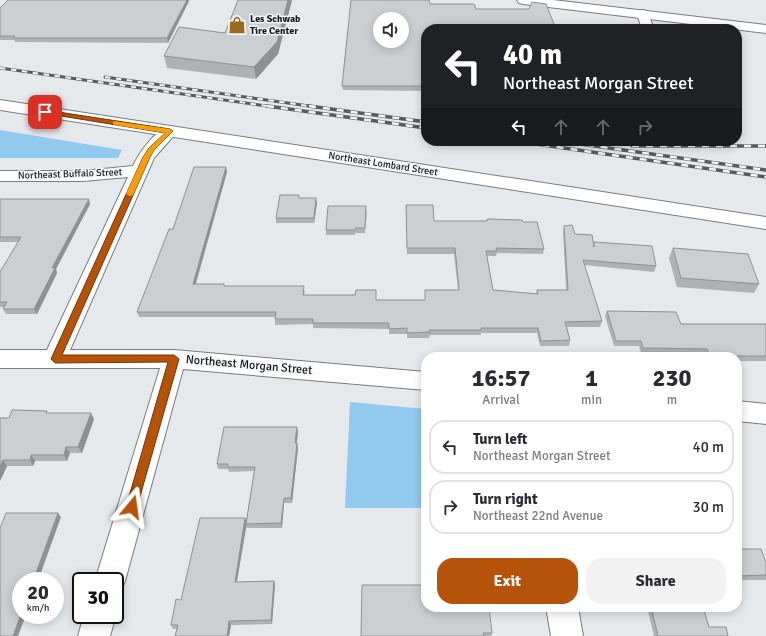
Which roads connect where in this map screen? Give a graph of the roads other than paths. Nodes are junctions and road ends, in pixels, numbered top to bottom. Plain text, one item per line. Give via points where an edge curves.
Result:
1 (523, 0) edge
2 (644, 14) junction
3 (647, 24) edge
4 (725, 24) edge
5 (742, 26) edge
6 (766, 29) edge
7 (0, 105) edge
8 (170, 131) junction
9 (140, 171) junction
10 (0, 176) edge
11 (766, 223) edge
12 (0, 359) edge
13 (55, 359) junction
14 (174, 359) junction
15 (421, 381) edge
16 (742, 412) edge
17 (766, 414) edge
18 (113, 572) edge
19 (563, 612) edge
20 (97, 624) edge
21 (94, 636) edge
22 (567, 636) edge

1 - 2 main road
2 - 3 main road
2 - 4 main road
5 - 6 main road
7 - 8 main road, Northeast Lombard Street
8 - 9 main road via 152,149
8 - 11 main road, Northeast Lombard Street
9 - 10 main road, Northeast Buffalo Street via 83,176
9 - 13 main road
12 - 13 main road, Northeast Morgan Street
13 - 14 main road, Northeast Morgan Street
14 - 15 main road, Northeast Morgan Street
14 - 18 main road
16 - 17 main road
19 - 22 main road
20 - 21 main road

